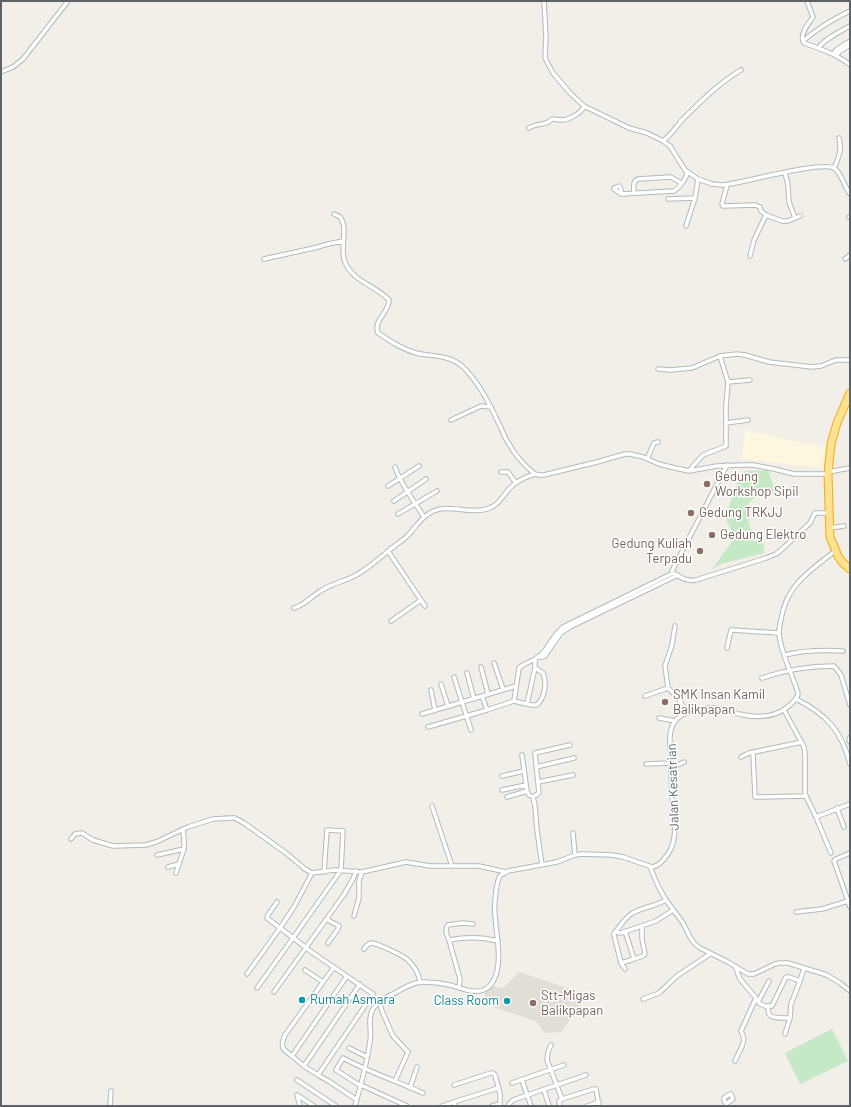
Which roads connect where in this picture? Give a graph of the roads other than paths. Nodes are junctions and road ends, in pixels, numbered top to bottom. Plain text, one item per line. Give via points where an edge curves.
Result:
1 (68, 1) edge
2 (544, 1) edge
3 (807, 1) edge
4 (850, 11) edge
5 (850, 26) edge
6 (803, 41) junction
7 (850, 41) edge
8 (850, 45) edge
9 (818, 48) junction
10 (834, 55) junction
11 (850, 65) edge
12 (741, 70) dead end
13 (1, 72) edge
14 (584, 106) junction
15 (529, 128) dead end
16 (839, 138) dead end
17 (663, 141) junction
18 (834, 168) junction
19 (687, 172) junction
20 (785, 173) junction
21 (698, 179) junction
22 (681, 184) junction
23 (727, 185) junction
24 (634, 193) junction
25 (621, 194) dead end
26 (850, 194) edge
27 (695, 198) junction
28 (668, 199) dead end
29 (334, 214) dead end
30 (766, 215) junction
31 (800, 216) dead end
32 (795, 218) junction
33 (686, 226) dead end
34 (343, 241) junction
35 (850, 255) edge
36 (750, 256) dead end
37 (264, 259) dead end
38 (845, 259) dead end
39 (720, 356) junction
40 (850, 360) edge
41 (658, 369) dead end
42 (750, 380) dead end
43 (728, 382) junction
44 (850, 393) edge
45 (491, 407) junction
46 (451, 420) dead end
47 (748, 420) dead end
48 (726, 423) junction
49 (658, 442) dead end
50 (646, 459) junction
51 (727, 465) junction
52 (420, 466) dead end
53 (396, 467) dead end
54 (850, 468) edge
55 (689, 471) junction
56 (501, 472) dead end
57 (828, 473) junction
58 (535, 474) junction
59 (400, 479) junction
60 (426, 479) dead end
61 (516, 483) junction
62 (388, 486) dead end
63 (437, 490) dead end
64 (407, 491) junction
65 (394, 501) dead end
66 (415, 503) junction
67 (829, 513) junction
68 (398, 514) dead end
69 (424, 517) junction
70 (844, 526) dead end
71 (830, 528) junction
72 (388, 551) junction
73 (835, 551) junction
74 (850, 569) edge
75 (673, 573) junction
76 (678, 575) junction
77 (421, 600) junction
78 (425, 606) dead end
79 (294, 608) dead end
80 (391, 621) dead end
81 (675, 626) dead end
82 (779, 633) junction
83 (727, 648) dead end
84 (843, 651) dead end
85 (785, 656) junction
86 (536, 658) junction
87 (494, 663) dead end
88 (481, 667) dead end
89 (535, 668) junction
90 (790, 670) junction
91 (467, 673) dead end
92 (454, 677) dead end
93 (762, 678) dead end
94 (442, 684) dead end
95 (516, 686) junction
96 (668, 688) junction
97 (503, 689) junction
98 (431, 690) dead end
99 (488, 694) junction
100 (482, 696) junction
101 (645, 696) dead end
102 (474, 699) junction
103 (796, 699) junction
104 (514, 701) junction
105 (462, 702) junction
106 (527, 704) junction
107 (850, 705) edge
108 (448, 706) junction
109 (436, 710) junction
110 (486, 710) junction
111 (784, 710) junction
112 (688, 713) junction
113 (422, 714) dead end
114 (466, 716) junction
115 (659, 718) dead end
116 (675, 721) junction
117 (428, 727) dead end
118 (471, 730) dead end
119 (850, 736) edge
120 (802, 742) junction
121 (850, 742) edge
122 (570, 745) dead end
123 (753, 753) junction
124 (522, 755) dead end
125 (741, 757) dead end
126 (574, 758) dead end
127 (684, 762) dead end
128 (646, 764) dead end
129 (850, 764) edge
130 (671, 766) junction
131 (536, 768) junction
132 (524, 770) junction
133 (573, 775) dead end
134 (502, 776) dead end
135 (538, 782) junction
136 (526, 785) junction
137 (502, 790) dead end
138 (527, 791) junction
139 (806, 796) junction
140 (507, 797) dead end
141 (533, 797) junction
142 (850, 804) edge
143 (432, 806) dead end
144 (837, 808) junction
145 (816, 817) junction
146 (844, 827) dead end
147 (182, 829) junction
148 (573, 833) dead end
149 (71, 839) dead end
150 (184, 848) junction
151 (831, 853) dead end
152 (850, 853) edge
153 (157, 855) dead end
154 (574, 855) junction
155 (179, 864) junction
156 (542, 865) junction
157 (452, 866) junction
158 (168, 867) dead end
159 (650, 867) junction
160 (341, 870) junction
161 (356, 871) junction
162 (324, 872) junction
163 (362, 872) junction
164 (506, 872) junction
165 (176, 873) dead end
166 (312, 873) junction
167 (666, 900) junction
168 (849, 900) edge
169 (277, 902) dead end
170 (850, 907) edge
171 (673, 910) junction
172 (796, 912) dead end
173 (354, 916) dead end
174 (326, 919) junction
175 (474, 924) dead end
176 (642, 926) junction
177 (280, 928) junction
178 (616, 931) junction
179 (625, 931) junction
180 (293, 938) junction
181 (449, 940) junction
182 (498, 941) junction
183 (328, 943) dead end
184 (305, 947) junction
185 (364, 949) dead end
186 (710, 954) junction
187 (634, 959) junction
188 (621, 963) junction
189 (735, 966) junction
190 (334, 967) junction
191 (804, 968) junction
192 (625, 969) dead end
193 (305, 970) dead end
194 (247, 974) dead end
195 (347, 976) junction
196 (769, 981) dead end
197 (800, 981) junction
198 (323, 982) junction
199 (420, 982) junction
200 (360, 984) junction
201 (257, 988) dead end
202 (459, 988) junction
203 (850, 991) edge
204 (274, 992) dead end
205 (643, 999) dead end
206 (757, 1000) junction
207 (379, 1001) junction
208 (766, 1006) junction
209 (790, 1018) junction
210 (785, 1034) dead end
211 (551, 1045) dead end
212 (349, 1048) dead end
213 (292, 1056) junction
214 (367, 1057) junction
215 (735, 1061) dead end
216 (564, 1065) dead end
217 (304, 1066) junction
218 (417, 1067) dead end
219 (365, 1069) junction
220 (551, 1070) junction
221 (586, 1075) dead end
222 (318, 1076) junction
223 (297, 1080) dead end
224 (522, 1080) junction
225 (395, 1081) junction
226 (512, 1083) dead end
227 (361, 1085) junction
228 (454, 1085) dead end
229 (557, 1085) junction
230 (410, 1088) junction
231 (498, 1088) junction
232 (544, 1090) junction
233 (111, 1091) dead end
234 (422, 1093) dead end
235 (528, 1095) junction
236 (562, 1099) junction
237 (357, 1100) junction
238 (455, 1104) edge
239 (599, 1104) edge
240 (500, 1105) edge
241 (110, 1106) edge
242 (300, 1106) edge
243 (314, 1106) edge
244 (336, 1106) edge
245 (356, 1106) edge
246 (407, 1106) edge
247 (442, 1106) edge
248 (492, 1106) edge
249 (509, 1106) edge
250 (531, 1106) edge
251 (548, 1106) edge
252 (560, 1106) edge
253 (587, 1106) edge

1 - 13 street via 23,59
2 - 14 street via 545,57 560,82
3 - 6 street via 813,17 803,34
4 - 6 street via 824,25
5 - 9 street via 829,38
6 - 9 street
7 - 10 street via 836,50
8 - 10 street
9 - 10 street
10 - 11 street
12 - 17 street via 729,77 692,110
14 - 15 street via 584,109 566,119 552,119 547,124
14 - 17 street
16 - 18 street via 840,154
17 - 19 street via 670,146
18 - 20 street via 820,167
18 - 26 street
19 - 21 street
19 - 22 street
20 - 23 street
20 - 32 street via 789,202
21 - 23 street via 712,184
21 - 27 street
22 - 24 street via 674,191
22 - 24 street via 671,177 638,179 634,183
23 - 30 street via 723,206 755,205
24 - 25 street
27 - 28 street
27 - 33 street
29 - 34 street via 342,220
30 - 32 street via 782,221
30 - 36 street via 754,240
31 - 32 street
34 - 37 street
34 - 45 street via 344,261 353,275 389,300 376,328 378,333 409,351 444,356 456,362 472,378
35 - 38 street
39 - 40 street via 737,354 769,362 812,366 822,366 836,360
39 - 41 street via 692,368
39 - 43 street
42 - 43 street
43 - 48 street
44 - 57 highway via 831,444
45 - 46 street via 481,406
45 - 58 street via 508,443
47 - 48 street
48 - 55 street via 726,446 703,455
49 - 50 street via 654,443
50 - 55 street
50 - 58 street via 635,454 626,454 544,475
51 - 55 street
51 - 57 street via 753,465 800,475
51 - 75 street
52 - 59 street
53 - 59 street
54 - 57 street
56 - 61 street via 508,472
57 - 67 highway
58 - 61 street
59 - 62 street
59 - 64 street
60 - 64 street
61 - 69 street via 499,503 488,508 467,511 445,508 432,511
63 - 66 street
64 - 65 street
64 - 66 street
66 - 68 street
66 - 69 street
67 - 71 highway
67 - 76 street via 815,513 810,523 770,557 692,581
69 - 72 street via 410,534
70 - 71 street
71 - 73 highway
72 - 77 street
72 - 79 street via 359,574 327,587
73 - 74 highway
73 - 82 street via 792,590 783,606
75 - 76 street
75 - 86 street via 563,627
76 - 86 street via 570,627 561,633 545,656
77 - 78 street
77 - 80 street
81 - 96 street via 665,666
82 - 83 street via 731,630
82 - 85 street
84 - 85 street via 812,651
85 - 90 street
86 - 89 street
86 - 95 street via 519,668
87 - 97 street
88 - 99 street
89 - 106 street
89 - 106 street via 542,671 544,676 544,693 537,705
90 - 93 street
90 - 103 street via 798,693
90 - 107 street via 834,666 841,675
91 - 102 street
92 - 105 street
94 - 108 street
95 - 97 street
95 - 104 street
96 - 101 street
96 - 112 street
97 - 99 street
98 - 109 street
99 - 100 street
100 - 102 street
100 - 110 street
102 - 105 street
103 - 111 street
103 - 129 street via 819,712 831,724 845,747
104 - 106 street
104 - 110 street
105 - 108 street
105 - 114 street
108 - 109 street
109 - 113 street
110 - 114 street
111 - 112 street via 757,716 716,708
111 - 120 street
112 - 116 street
114 - 117 street
114 - 118 street
115 - 116 street
116 - 130 street, Jalan Kesatrian via 670,736
119 - 121 street
120 - 123 street
120 - 139 street via 805,755
122 - 131 street via 534,753
123 - 125 street
123 - 139 street via 755,796
124 - 132 street
126 - 131 street
127 - 130 street
128 - 130 street
130 - 159 street, Jalan Kesatrian via 674,840 666,857 656,866
131 - 135 street
132 - 134 street
132 - 136 street
133 - 135 street
135 - 141 street via 540,793
136 - 137 street
136 - 138 street
138 - 140 street
138 - 141 street
139 - 145 street
141 - 156 street
142 - 144 street
143 - 157 street
144 - 145 street
144 - 146 street
145 - 151 street
147 - 149 street via 146,845 113,846 89,839 82,833 75,834
147 - 150 street
147 - 166 street via 213,819 235,818
148 - 154 street
150 - 153 street
150 - 155 street
152 - 168 street via 834,861
154 - 156 street via 562,861
154 - 159 street via 619,856
155 - 158 street
155 - 165 street
156 - 164 street
157 - 163 street via 402,863
157 - 164 street via 479,866
159 - 167 street
160 - 161 street
160 - 162 street
160 - 162 street via 343,831 327,830
160 - 180 street
161 - 163 street
161 - 174 street via 348,888
162 - 166 street
163 - 173 street via 359,881 360,898
164 - 182 street via 500,876 496,895
166 - 177 street
167 - 171 street
167 - 178 street via 631,914
168 - 170 street
168 - 172 street via 822,909
169 - 177 street via 267,918
171 - 176 street
171 - 186 street via 694,943
174 - 183 street via 339,926
174 - 184 street
175 - 181 street via 448,925 446,930
176 - 179 street
176 - 187 street via 645,954
177 - 180 street
177 - 194 street
178 - 179 street
178 - 188 street via 614,935
179 - 187 street
180 - 184 street
180 - 201 street
181 - 182 street via 471,938
181 - 202 street via 460,979
182 - 202 street via 497,971 491,985 480,991
184 - 190 street
184 - 204 street
185 - 199 street via 371,943 406,958 417,971
186 - 189 street
186 - 205 street via 677,976 659,993
187 - 188 street
188 - 192 street
189 - 191 street via 743,972 752,974 780,963
189 - 206 street via 740,979
190 - 195 street
190 - 198 street
191 - 197 street
191 - 203 street via 827,975
193 - 198 street
195 - 200 street
195 - 213 street
196 - 206 street
197 - 208 street via 786,977 772,1006
197 - 209 street via 791,1004
198 - 213 street via 283,1041 283,1050
199 - 202 street via 440,983
199 - 207 street
200 - 217 street
200 - 222 street via 373,994
206 - 208 street
206 - 215 street via 742,1031 744,1039
207 - 214 street via 370,1015 371,1036
207 - 225 street via 393,1036 408,1052
208 - 209 street via 769,1008 770,1016
209 - 210 street
211 - 220 street via 547,1057
212 - 214 street
213 - 217 street
214 - 219 street
216 - 220 street
217 - 222 street
218 - 230 street
219 - 225 street
219 - 227 street
219 - 227 street via 343,1058 336,1070
220 - 224 street
220 - 229 street
221 - 229 street
222 - 237 street
223 - 244 street
224 - 226 street
224 - 235 street
225 - 230 street
227 - 237 street
227 - 246 street
228 - 231 street via 493,1073
229 - 232 street
229 - 236 street
230 - 234 street
231 - 238 street
231 - 240 street
232 - 235 street
232 - 251 street
233 - 241 street
235 - 249 street via 512,1100
235 - 250 street
236 - 239 street via 594,1089
236 - 252 street via 559,1101
237 - 245 street
238 - 247 street
239 - 253 street
240 - 248 street
242 - 243 street via 297,1095

